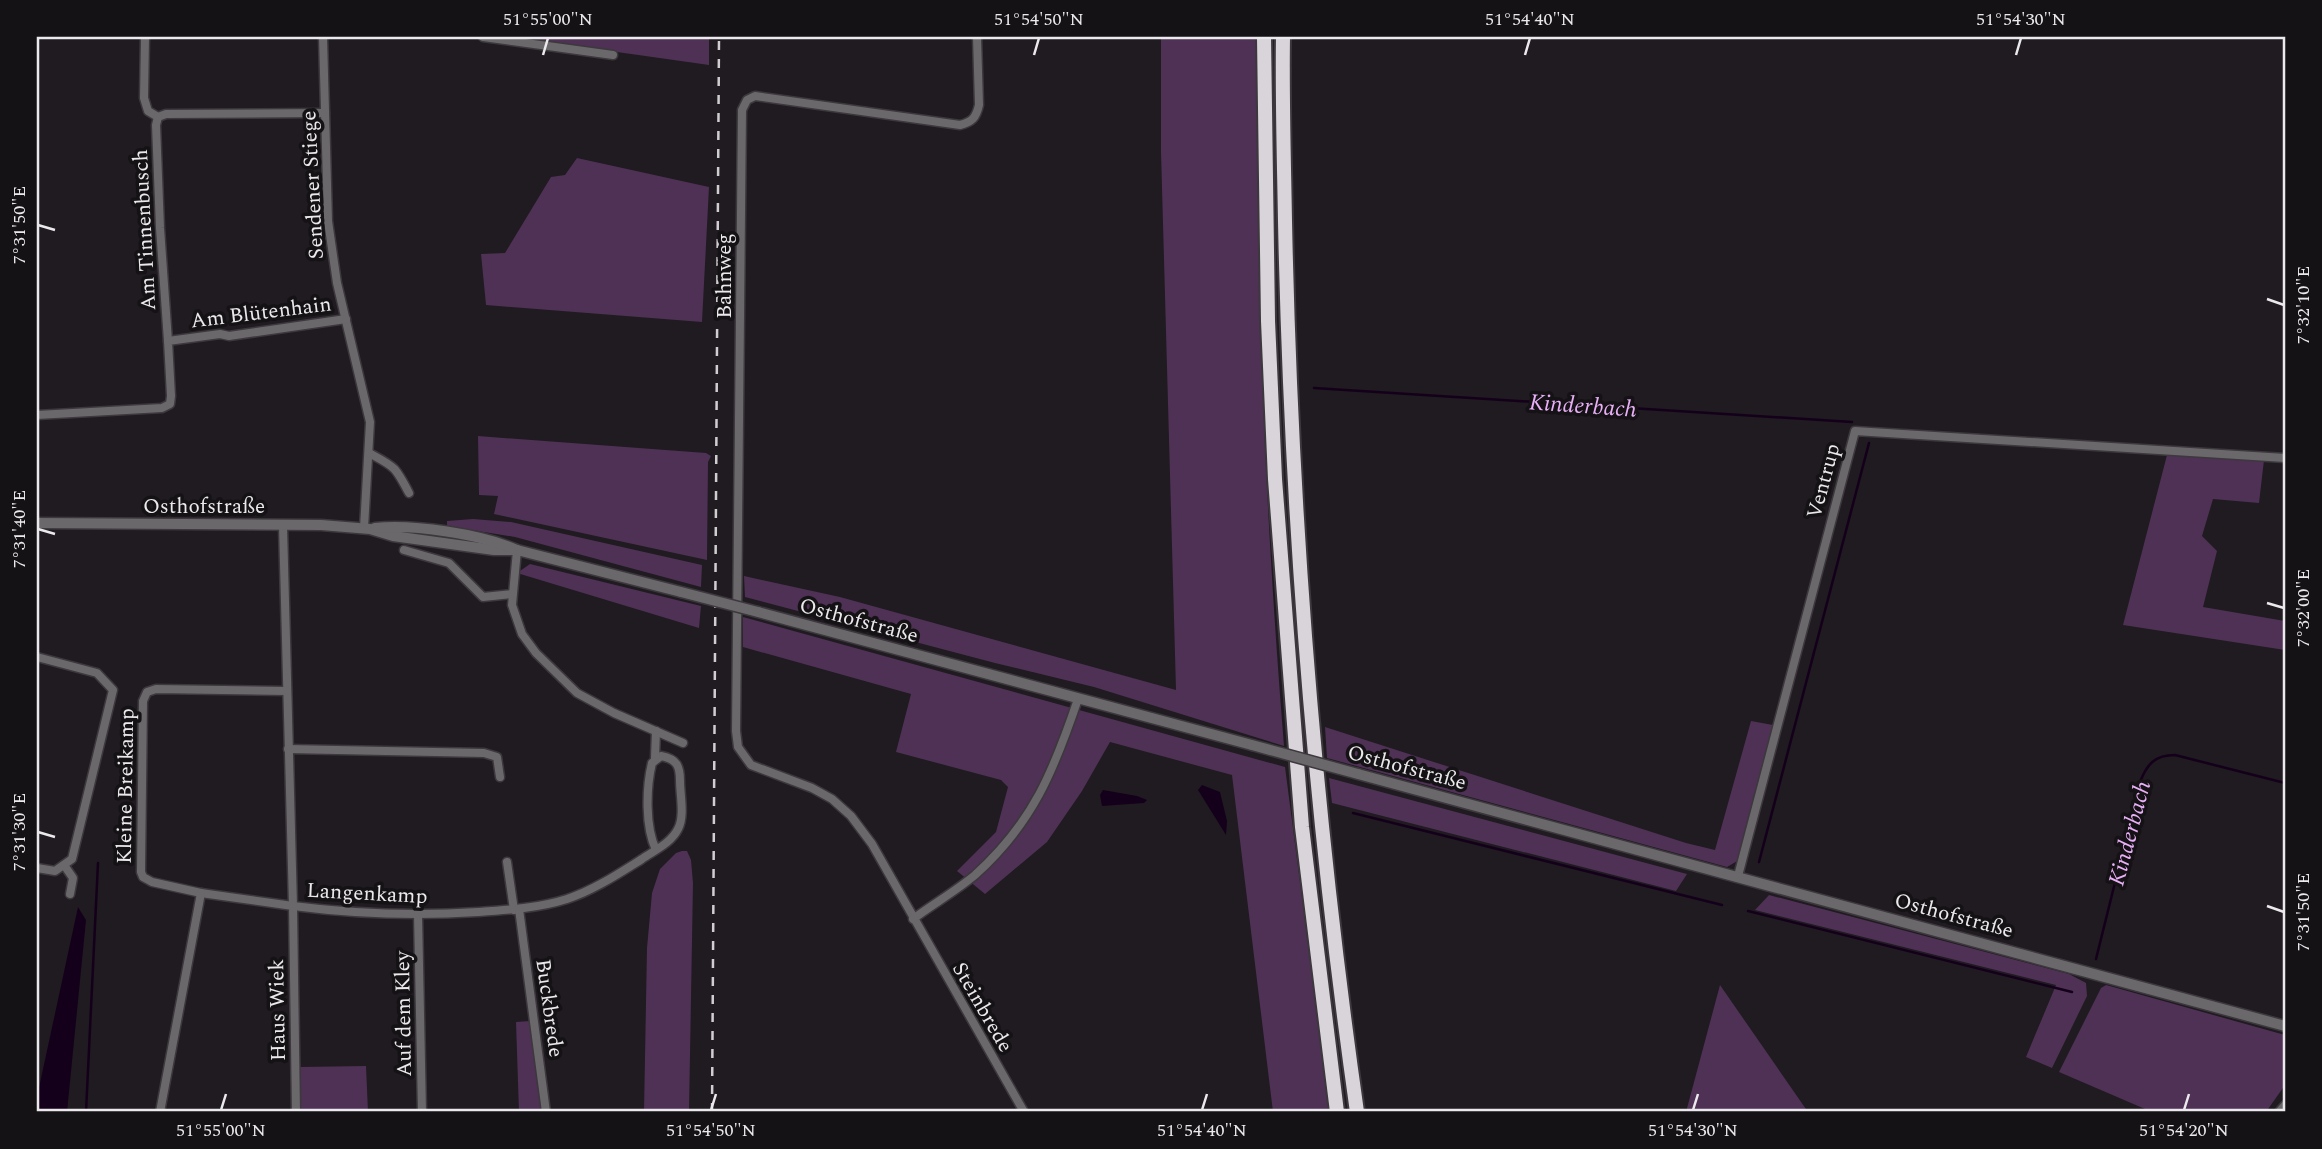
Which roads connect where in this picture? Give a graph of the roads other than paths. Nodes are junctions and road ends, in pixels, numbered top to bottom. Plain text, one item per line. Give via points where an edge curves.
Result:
1 (145, 37) edge
2 (323, 37) edge
3 (482, 37) edge
4 (977, 37) edge
5 (1264, 37) edge
6 (1283, 37) edge
7 (613, 55) dead end
8 (325, 113) junction
9 (158, 117) junction
10 (346, 319) junction
11 (168, 341) junction
12 (37, 415) edge
13 (369, 453) junction
14 (2285, 458) edge
15 (409, 494) dead end
16 (37, 523) edge
17 (283, 526) junction
18 (367, 528) junction
19 (404, 550) dead end
20 (517, 550) junction
21 (512, 594) junction
22 (37, 657) edge
23 (287, 691) junction
24 (1078, 699) junction
25 (656, 731) junction
26 (683, 743) dead end
27 (288, 749) junction
28 (655, 758) junction
29 (751, 765) joint
30 (500, 777) dead end
31 (656, 850) junction
32 (507, 862) dead end
33 (64, 865) junction
34 (37, 868) edge
35 (1738, 876) junction
36 (201, 893) junction
37 (70, 894) dead end
38 (293, 906) junction
39 (516, 910) junction
40 (418, 915) junction
41 (913, 919) junction
42 (2285, 1026) edge
43 (2285, 1105) edge
44 (160, 1112) edge
45 (296, 1112) edge
46 (422, 1112) edge
47 (546, 1112) edge
48 (1024, 1112) edge
49 (1337, 1112) edge
50 (1357, 1112) edge
51 (2279, 1112) edge

1 - 9 street, Am Tinnenbusch via 144,98 148,111
2 - 8 street, Sendener Stiege
3 - 7 street
4 - 29 street, Bahnweg via 979,105 971,122 960,125 755,96 742,110 735,676 738,747
5 - 49 highway via 1275,479 1302,827
6 - 50 highway via 1287,320 1302,600 1321,824
8 - 9 street
8 - 10 street, Sendener Stiege via 328,222
9 - 11 street, Am Tinnenbusch
10 - 11 street, Am Blütenhain
10 - 13 street, Sendener Stiege via 368,405
11 - 12 street, Am Blütenhain via 170,404
13 - 15 street via 396,468
13 - 18 street, Sendener Stiege
14 - 35 street, Ventrup via 1855,431
16 - 17 street, Osthofstraße
17 - 18 street, Osthofstraße
17 - 23 street, Langenkamp
18 - 20 street, Osthofstraße via 393,536
19 - 21 street via 449,563 483,597
20 - 21 street
20 - 24 street, Osthofstraße, bridge
21 - 25 street via 522,634 577,693
22 - 33 street via 97,673 113,690 72,859
23 - 27 street, Langenkamp
23 - 36 street, Kleine Breikamp via 156,689 144,696 141,872 152,882
24 - 35 street, Osthofstraße, bridge
24 - 41 street via 1058,757 1019,828 974,876
25 - 26 street
25 - 28 street
27 - 30 street via 484,752 497,757
27 - 38 street, Langenkamp
28 - 31 street via 650,772 648,825
28 - 31 street, Langenkamp via 674,760 680,768 681,817 677,830
29 - 41 street, Steinbrede via 819,791 851,816 872,844
31 - 39 street, Langenkamp via 622,873 567,899
32 - 39 street
33 - 34 street via 55,871
33 - 37 street via 73,878
35 - 42 street, Osthofstraße
36 - 38 street, Kleine Breikamp
36 - 44 street
38 - 40 street, Langenkamp
38 - 45 street, Haus Wiek
39 - 40 street, Langenkamp
39 - 47 street, Buckbrede
40 - 46 street, Auf dem Kley
41 - 48 street, Steinbrede
43 - 51 street

